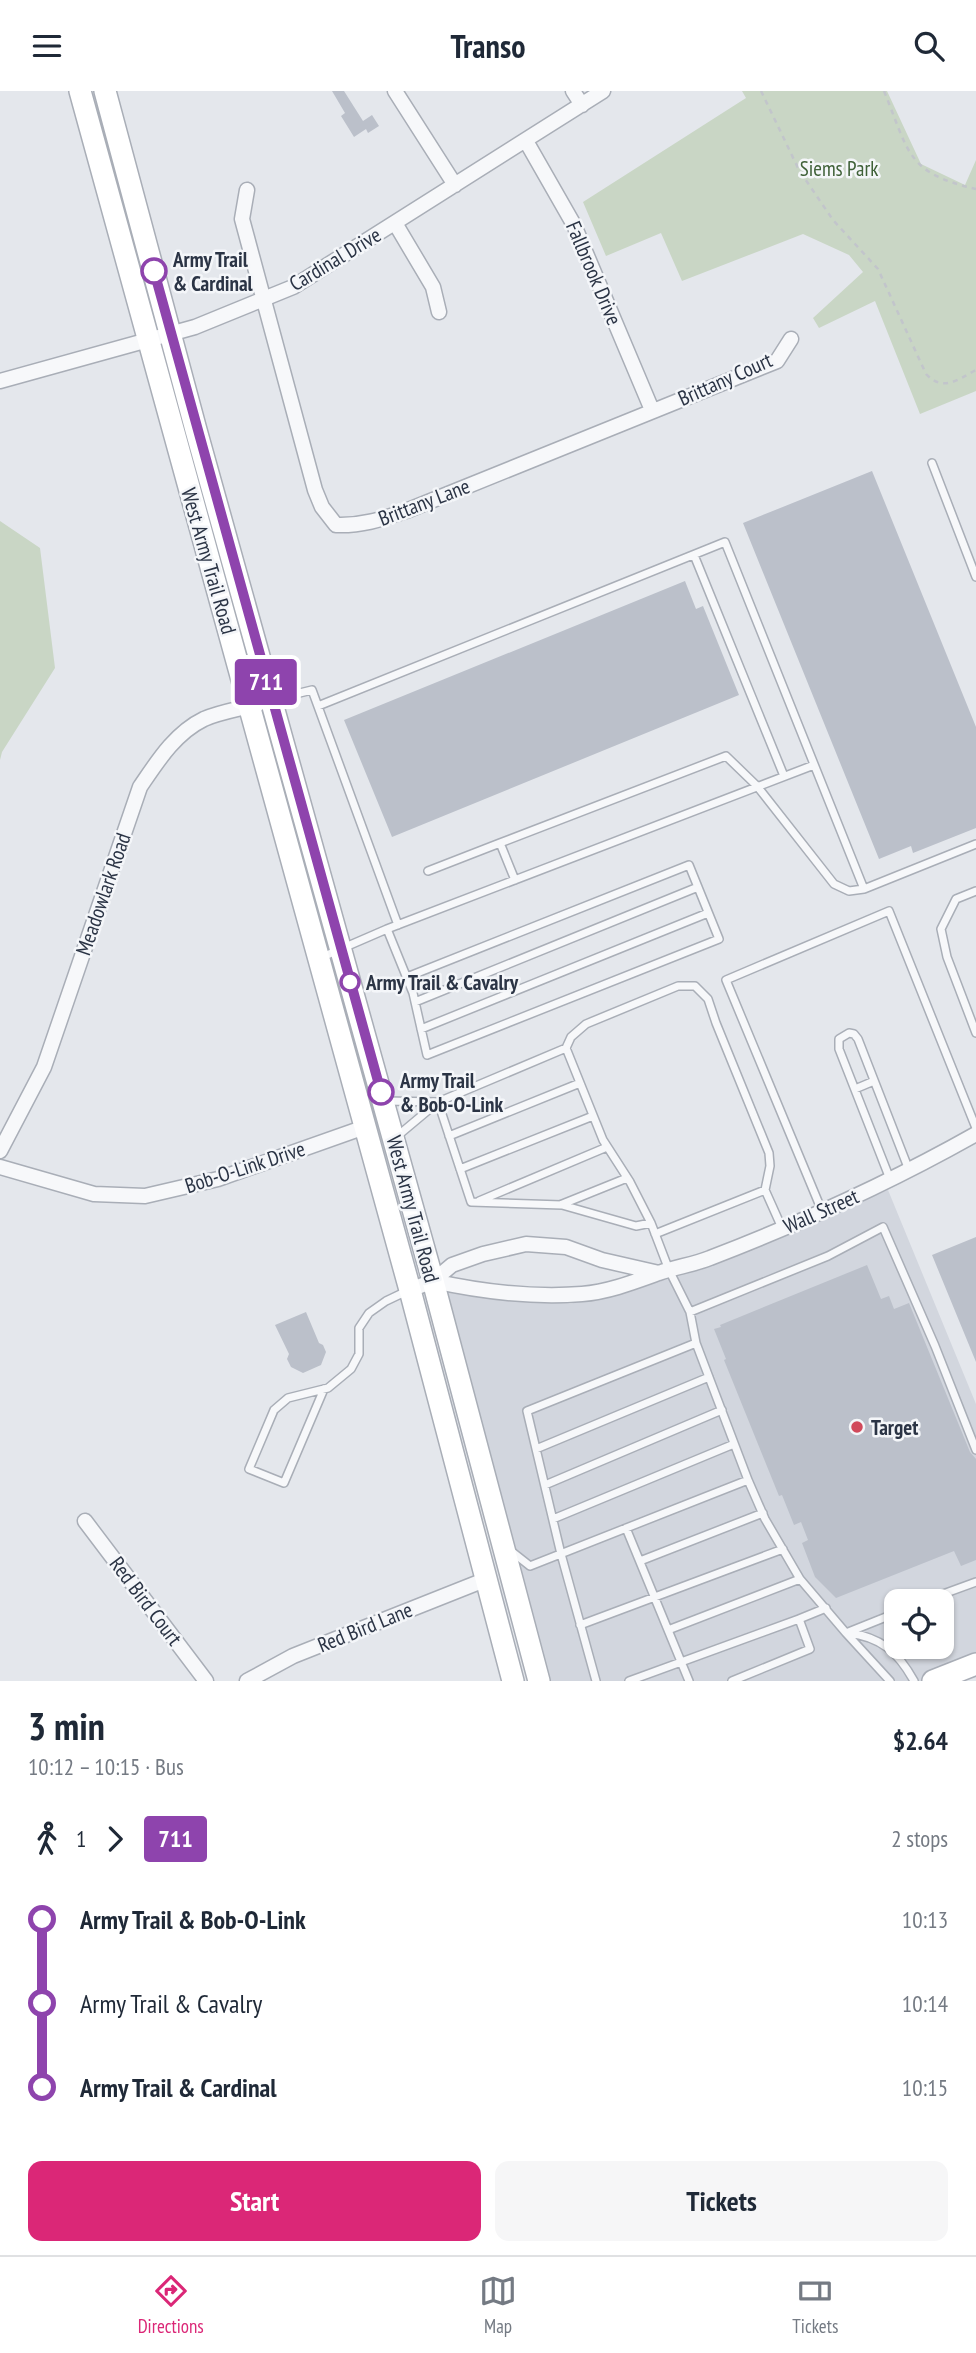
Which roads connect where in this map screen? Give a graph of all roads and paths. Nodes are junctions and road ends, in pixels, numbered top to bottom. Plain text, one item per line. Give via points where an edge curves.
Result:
1 (80, 91) edge
2 (105, 91) edge
3 (395, 91) edge
4 (573, 91) edge
5 (603, 91) edge
6 (761, 91) edge
7 (884, 91) edge
8 (582, 104) junction
9 (526, 141) junction
10 (455, 185) junction
11 (976, 189) edge
12 (247, 190) dead end
13 (395, 223) junction
14 (263, 300) junction
15 (439, 312) dead end
16 (171, 335) junction
17 (791, 339) dead end
18 (149, 341) junction
19 (976, 370) edge
20 (0, 381) edge
21 (652, 410) junction
22 (932, 463) dead end
23 (694, 555) junction
24 (976, 577) edge
25 (271, 700) junction
26 (250, 706) junction
27 (318, 706) junction
28 (814, 765) junction
29 (784, 776) junction
30 (757, 786) junction
31 (500, 843) junction
32 (976, 844) edge
33 (428, 871) dead end
34 (515, 880) junction
35 (698, 887) junction
36 (864, 889) junction
37 (976, 891) edge
38 (708, 913) junction
39 (398, 925) junction
40 (387, 929) junction
41 (341, 949) junction
42 (319, 958) junction
43 (407, 977) junction
44 (415, 1002) junction
45 (421, 1029) junction
46 (976, 1033) edge
47 (566, 1048) junction
48 (874, 1081) junction
49 (580, 1083) junction
50 (855, 1089) junction
51 (383, 1101) junction
52 (438, 1102) junction
53 (593, 1115) junction
54 (365, 1127) junction
55 (976, 1128) edge
56 (976, 1134) edge
57 (449, 1136) junction
58 (394, 1139) junction
59 (607, 1147) junction
60 (0, 1151) edge
61 (0, 1167) edge
62 (460, 1169) junction
63 (909, 1170) junction
64 (627, 1178) junction
65 (890, 1179) junction
66 (765, 1190) junction
67 (475, 1202) junction
68 (560, 1205) junction
69 (822, 1211) junction
70 (651, 1223) junction
71 (782, 1229) junction
72 (655, 1234) junction
73 (664, 1272) junction
74 (433, 1282) junction
75 (410, 1290) junction
76 (690, 1312) junction
77 (696, 1343) junction
78 (709, 1377) junction
79 (324, 1389) junction
80 (722, 1410) junction
81 (734, 1444) junction
82 (536, 1449) junction
83 (976, 1450) edge
84 (748, 1480) junction
85 (545, 1485) junction
86 (763, 1513) junction
87 (553, 1520) junction
88 (85, 1521) dead end
89 (626, 1528) junction
90 (503, 1544) junction
91 (783, 1549) junction
92 (561, 1554) junction
93 (640, 1561) junction
94 (487, 1579) junction
95 (800, 1579) junction
96 (976, 1582) edge
97 (954, 1590) edge
98 (655, 1598) junction
99 (827, 1608) junction
100 (884, 1618) edge
101 (799, 1619) junction
102 (580, 1625) junction
103 (668, 1630) junction
104 (846, 1633) junction
105 (681, 1662) junction
106 (976, 1664) edge
107 (206, 1681) edge
108 (247, 1681) edge
109 (513, 1681) edge
110 (539, 1681) edge
111 (596, 1681) edge
112 (629, 1681) edge
113 (689, 1681) edge
114 (732, 1681) edge
115 (890, 1681) edge
116 (914, 1681) edge
117 (933, 1681) edge

1 - 18 main road, West Army Trail Road
2 - 16 main road, West Army Trail Road
3 - 10 street
4 - 8 street
5 - 8 street, Cardinal Drive
6 - 19 path via 799,170 832,220 878,269 926,374 934,383 945,384
7 - 11 path via 917,164 948,183
8 - 9 street, Cardinal Drive
9 - 10 street, Cardinal Drive
9 - 21 street, Fallbrook Drive via 574,225
10 - 13 street, Cardinal Drive
12 - 14 street via 242,219
13 - 14 street, Cardinal Drive via 293,287
13 - 15 street via 433,287
14 - 16 street, Cardinal Drive
14 - 21 street, Brittany Lane via 315,490 336,525 356,526 406,511
16 - 18 street, Cardinal Drive
16 - 25 main road, West Army Trail Road
17 - 21 street, Brittany Court via 777,361
18 - 20 street, Cardinal Drive
18 - 26 main road, West Army Trail Road
22 - 24 lane
23 - 27 lane
23 - 28 lane via 725,542
23 - 29 lane
25 - 26 street, Meadowlark Road
25 - 27 lane via 313,690
25 - 41 main road, West Army Trail Road
26 - 42 main road, West Army Trail Road
26 - 60 street, Meadowlark Road via 204,719 181,734 140,787 44,1067
27 - 39 lane
28 - 29 lane
28 - 36 lane
29 - 30 lane
30 - 31 lane via 726,756
30 - 34 lane
30 - 36 lane via 834,884 849,891
31 - 33 lane
31 - 34 lane
32 - 36 lane
34 - 39 lane
35 - 38 lane
35 - 43 lane via 689,865
35 - 44 lane
37 - 46 lane via 956,899 941,929
38 - 45 lane
38 - 45 lane via 719,939 427,1055
39 - 40 lane
40 - 41 lane
40 - 43 lane
41 - 42 lane
41 - 51 main road, West Army Trail Road
42 - 54 main road, West Army Trail Road
43 - 44 lane
44 - 45 lane
47 - 49 lane
47 - 52 lane
47 - 66 lane via 586,1024 678,986 695,986 708,999 769,1153
48 - 50 lane
48 - 50 lane via 854,1034 844,1035 839,1049
48 - 63 lane
49 - 53 lane
49 - 57 lane
50 - 65 lane
51 - 52 lane
51 - 58 main road, West Army Trail Road
52 - 57 lane
52 - 58 lane
53 - 59 lane
53 - 62 lane
54 - 61 street, Bob-O-Link Drive via 218,1179 145,1196 86,1193
54 - 75 main road, West Army Trail Road
55 - 69 lane via 889,911 726,980
56 - 63 street, Wall Street
57 - 62 lane
58 - 74 main road, West Army Trail Road
59 - 64 lane
59 - 67 lane
62 - 67 lane via 471,1202
63 - 65 street, Wall Street
64 - 68 lane
64 - 70 lane
65 - 69 street, Wall Street
66 - 71 lane
66 - 72 lane
67 - 68 lane
68 - 70 lane via 636,1226
69 - 71 street, Wall Street
70 - 72 lane
71 - 73 street, Wall Street
72 - 73 lane
73 - 74 street, Wall Street via 584,1294 538,1296
73 - 74 street, Wall Street via 566,1247 526,1244 452,1265
73 - 76 lane
74 - 75 street, Wall Street
74 - 90 main road, West Army Trail Road
75 - 79 lane via 369,1313 359,1328 359,1355 351,1369
75 - 94 main road, West Army Trail Road
76 - 77 lane
76 - 83 lane via 828,1257 883,1227
77 - 78 lane
77 - 82 lane via 527,1411
78 - 80 lane
78 - 82 lane
79 - 79 lane via 288,1398 274,1410 249,1469 284,1483
80 - 81 lane
80 - 85 lane
81 - 84 lane
81 - 87 lane
82 - 85 lane
84 - 86 lane
84 - 89 lane
85 - 87 lane
86 - 91 lane
86 - 93 lane
87 - 92 lane
88 - 107 street, Red Bird Court
89 - 92 lane
89 - 93 lane
90 - 92 lane via 530,1566
90 - 110 main road, West Army Trail Road
91 - 95 lane
91 - 98 lane
92 - 102 lane
93 - 98 lane
94 - 108 street, Red Bird Lane via 293,1656
94 - 109 main road, West Army Trail Road
95 - 99 lane
95 - 103 lane
96 - 97 lane
98 - 102 lane
98 - 103 lane
99 - 101 lane
99 - 104 lane
100 - 104 lane
101 - 105 lane
101 - 114 lane via 810,1650
102 - 111 lane
103 - 105 lane
104 - 115 lane
104 - 116 lane via 868,1636 893,1651
105 - 112 lane
105 - 113 lane
106 - 117 main road

